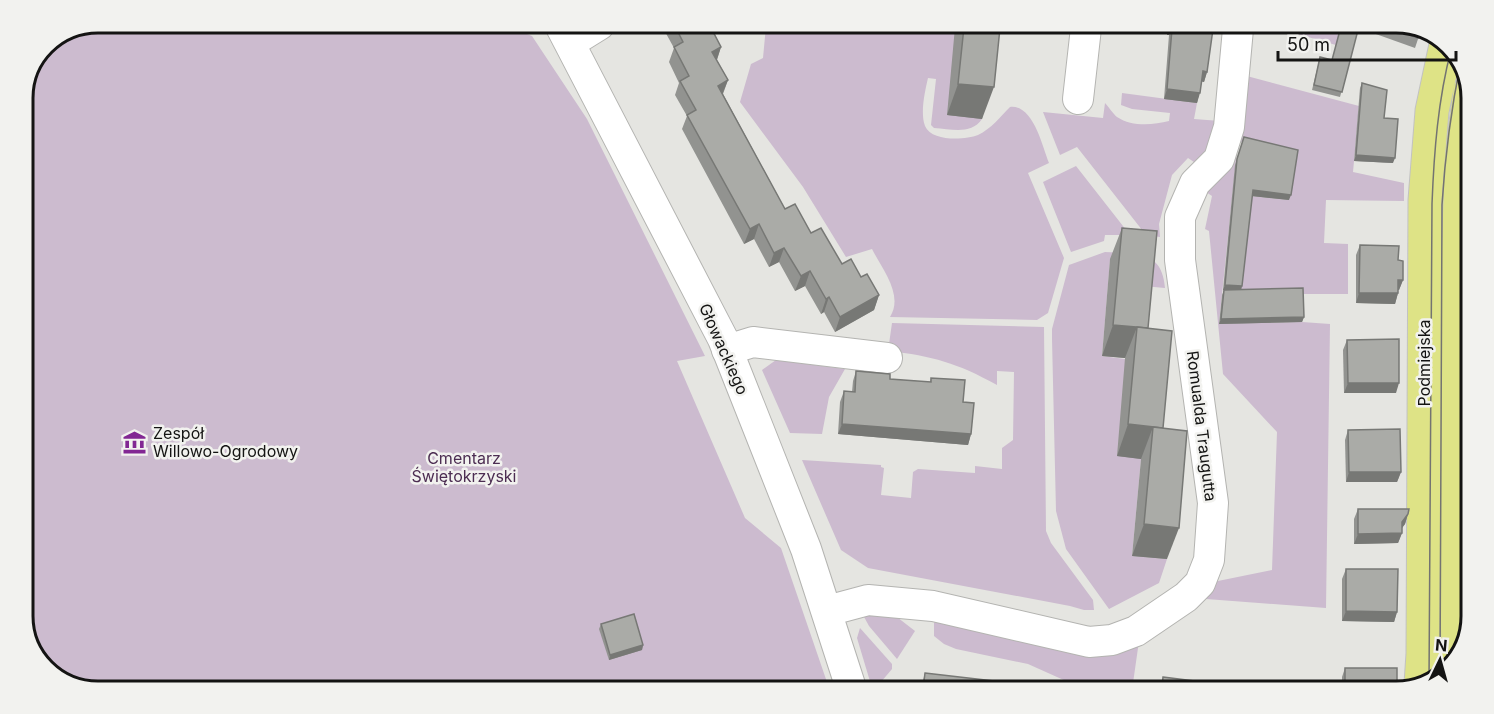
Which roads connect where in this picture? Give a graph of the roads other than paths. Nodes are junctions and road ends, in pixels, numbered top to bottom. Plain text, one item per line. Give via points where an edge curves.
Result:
1 (1085, 33) edge
2 (1238, 33) edge
3 (565, 34) edge
4 (1444, 54) edge
5 (1078, 99) dead end
6 (1461, 164) edge
7 (728, 350) junction
8 (887, 358) dead end
9 (1460, 481) edge
10 (827, 611) junction
11 (1458, 634) edge
12 (1443, 661) edge
13 (1422, 669) edge
14 (849, 681) edge

1 - 5 street
2 - 10 street, Romualda Traugutta via 1229,127 1220,159 1195,183 1180,217 1180,260 1213,503 1209,560 1200,583 1136,631 1112,640 1089,642 933,606 868,600
3 - 7 street, Głowackiego
4 - 13 main road, Podmiejska via 1432,111 1425,200
6 - 9 main road, Podmiejska
7 - 8 street via 753,342
7 - 10 street, Głowackiego
9 - 11 main road, Podmiejska
10 - 14 street, Głowackiego
12 - 13 street

